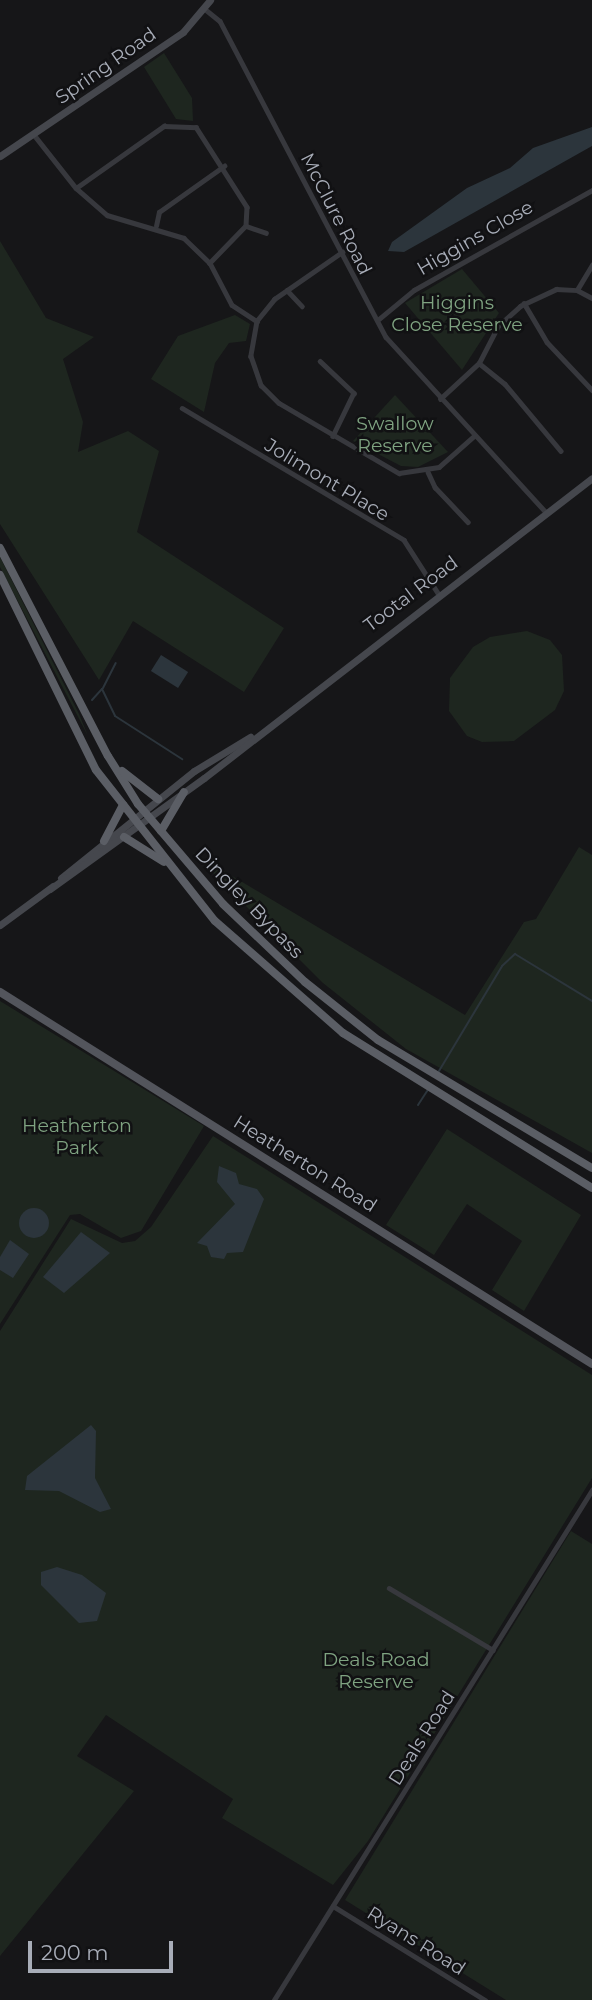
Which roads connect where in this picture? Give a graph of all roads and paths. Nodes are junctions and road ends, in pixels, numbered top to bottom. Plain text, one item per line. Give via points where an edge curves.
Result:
1 (210, 0) edge
2 (205, 9) junction
3 (34, 136) junction
4 (0, 155) edge
5 (224, 166) junction
6 (76, 188) junction
7 (592, 190) edge
8 (156, 226) junction
9 (246, 226) junction
10 (266, 233) dead end
11 (342, 252) junction
12 (210, 263) junction
13 (592, 265) edge
14 (287, 290) junction
15 (577, 290) junction
16 (592, 298) edge
17 (524, 303) junction
18 (302, 306) dead end
19 (379, 320) junction
20 (257, 321) junction
21 (320, 361) dead end
22 (479, 363) junction
23 (592, 390) edge
24 (440, 399) junction
25 (182, 408) dead end
26 (333, 436) junction
27 (474, 436) junction
28 (561, 451) dead end
29 (428, 472) junction
30 (592, 478) edge
31 (546, 512) junction
32 (468, 522) dead end
33 (0, 548) edge
34 (0, 575) edge
35 (438, 593) junction
36 (250, 737) junction
37 (107, 756) junction
38 (184, 792) junction
39 (158, 799) junction
40 (122, 805) junction
41 (147, 813) junction
42 (136, 822) junction
43 (162, 831) junction
44 (124, 837) junction
45 (104, 841) junction
46 (170, 865) junction
47 (50, 889) junction
48 (0, 925) edge
49 (0, 992) edge
50 (592, 1168) edge
51 (592, 1188) edge
52 (592, 1363) edge
53 (592, 1490) edge
54 (389, 1588) dead end
55 (493, 1650) junction
56 (333, 1906) junction
57 (274, 2000) edge
58 (485, 2000) edge

1 - 2 main road, Spring Road
2 - 3 main road, Spring Road via 183,32
2 - 11 street, McClure Road via 220,21
3 - 4 main road, Spring Road
3 - 6 street
5 - 6 street via 203,133 173,123
5 - 8 street via 159,212
5 - 9 street via 244,196
6 - 8 street via 107,215
7 - 19 street, Higgins Close via 414,290
8 - 12 street via 184,238
9 - 10 street
9 - 12 street
11 - 14 street
11 - 19 street, McClure Road
12 - 20 street via 232,306
13 - 15 street
14 - 18 street
14 - 20 street
15 - 16 street
15 - 17 street via 553,290
17 - 22 street via 498,326
17 - 23 street via 547,342
19 - 24 street, McClure Road via 386,337
20 - 26 street via 251,346 258,382 274,399
21 - 26 street via 354,393
22 - 24 street
22 - 28 street via 505,384
24 - 27 street, McClure Road
25 - 35 street, Jolimont Place via 404,540
26 - 29 street via 393,471
27 - 29 street
27 - 31 street, McClure Road
29 - 32 street via 435,487
30 - 31 main road, Tootal Road
31 - 35 main road, Tootal Road
33 - 37 highway, Dingley Bypass
34 - 40 highway, Dingley Bypass via 96,770
35 - 36 main road, Tootal Road
36 - 38 main road, Tootal Road
36 - 39 main road, Tootal Road
37 - 39 highway
37 - 41 highway, Dingley Bypass
38 - 41 main road, Tootal Road
38 - 43 highway
39 - 41 main road, Tootal Road
40 - 42 highway, Dingley Bypass
40 - 45 highway
41 - 42 main road, Tootal Road
41 - 43 highway, Dingley Bypass
42 - 44 main road, Tootal Road
42 - 45 main road, Tootal Road
42 - 46 highway, Dingley Bypass
43 - 50 highway, Dingley Bypass via 223,904 285,965 430,1074
44 - 46 highway
44 - 47 main road, Tootal Road
45 - 47 main road, Tootal Road
46 - 51 highway, Dingley Bypass via 215,921 299,999 429,1088
47 - 48 main road, Tootal Road
49 - 52 main road, Heatherton Road
53 - 55 street, Deals Road
54 - 55 street
55 - 56 street, Deals Road
56 - 57 street, Deals Road
56 - 58 street, Ryans Road

